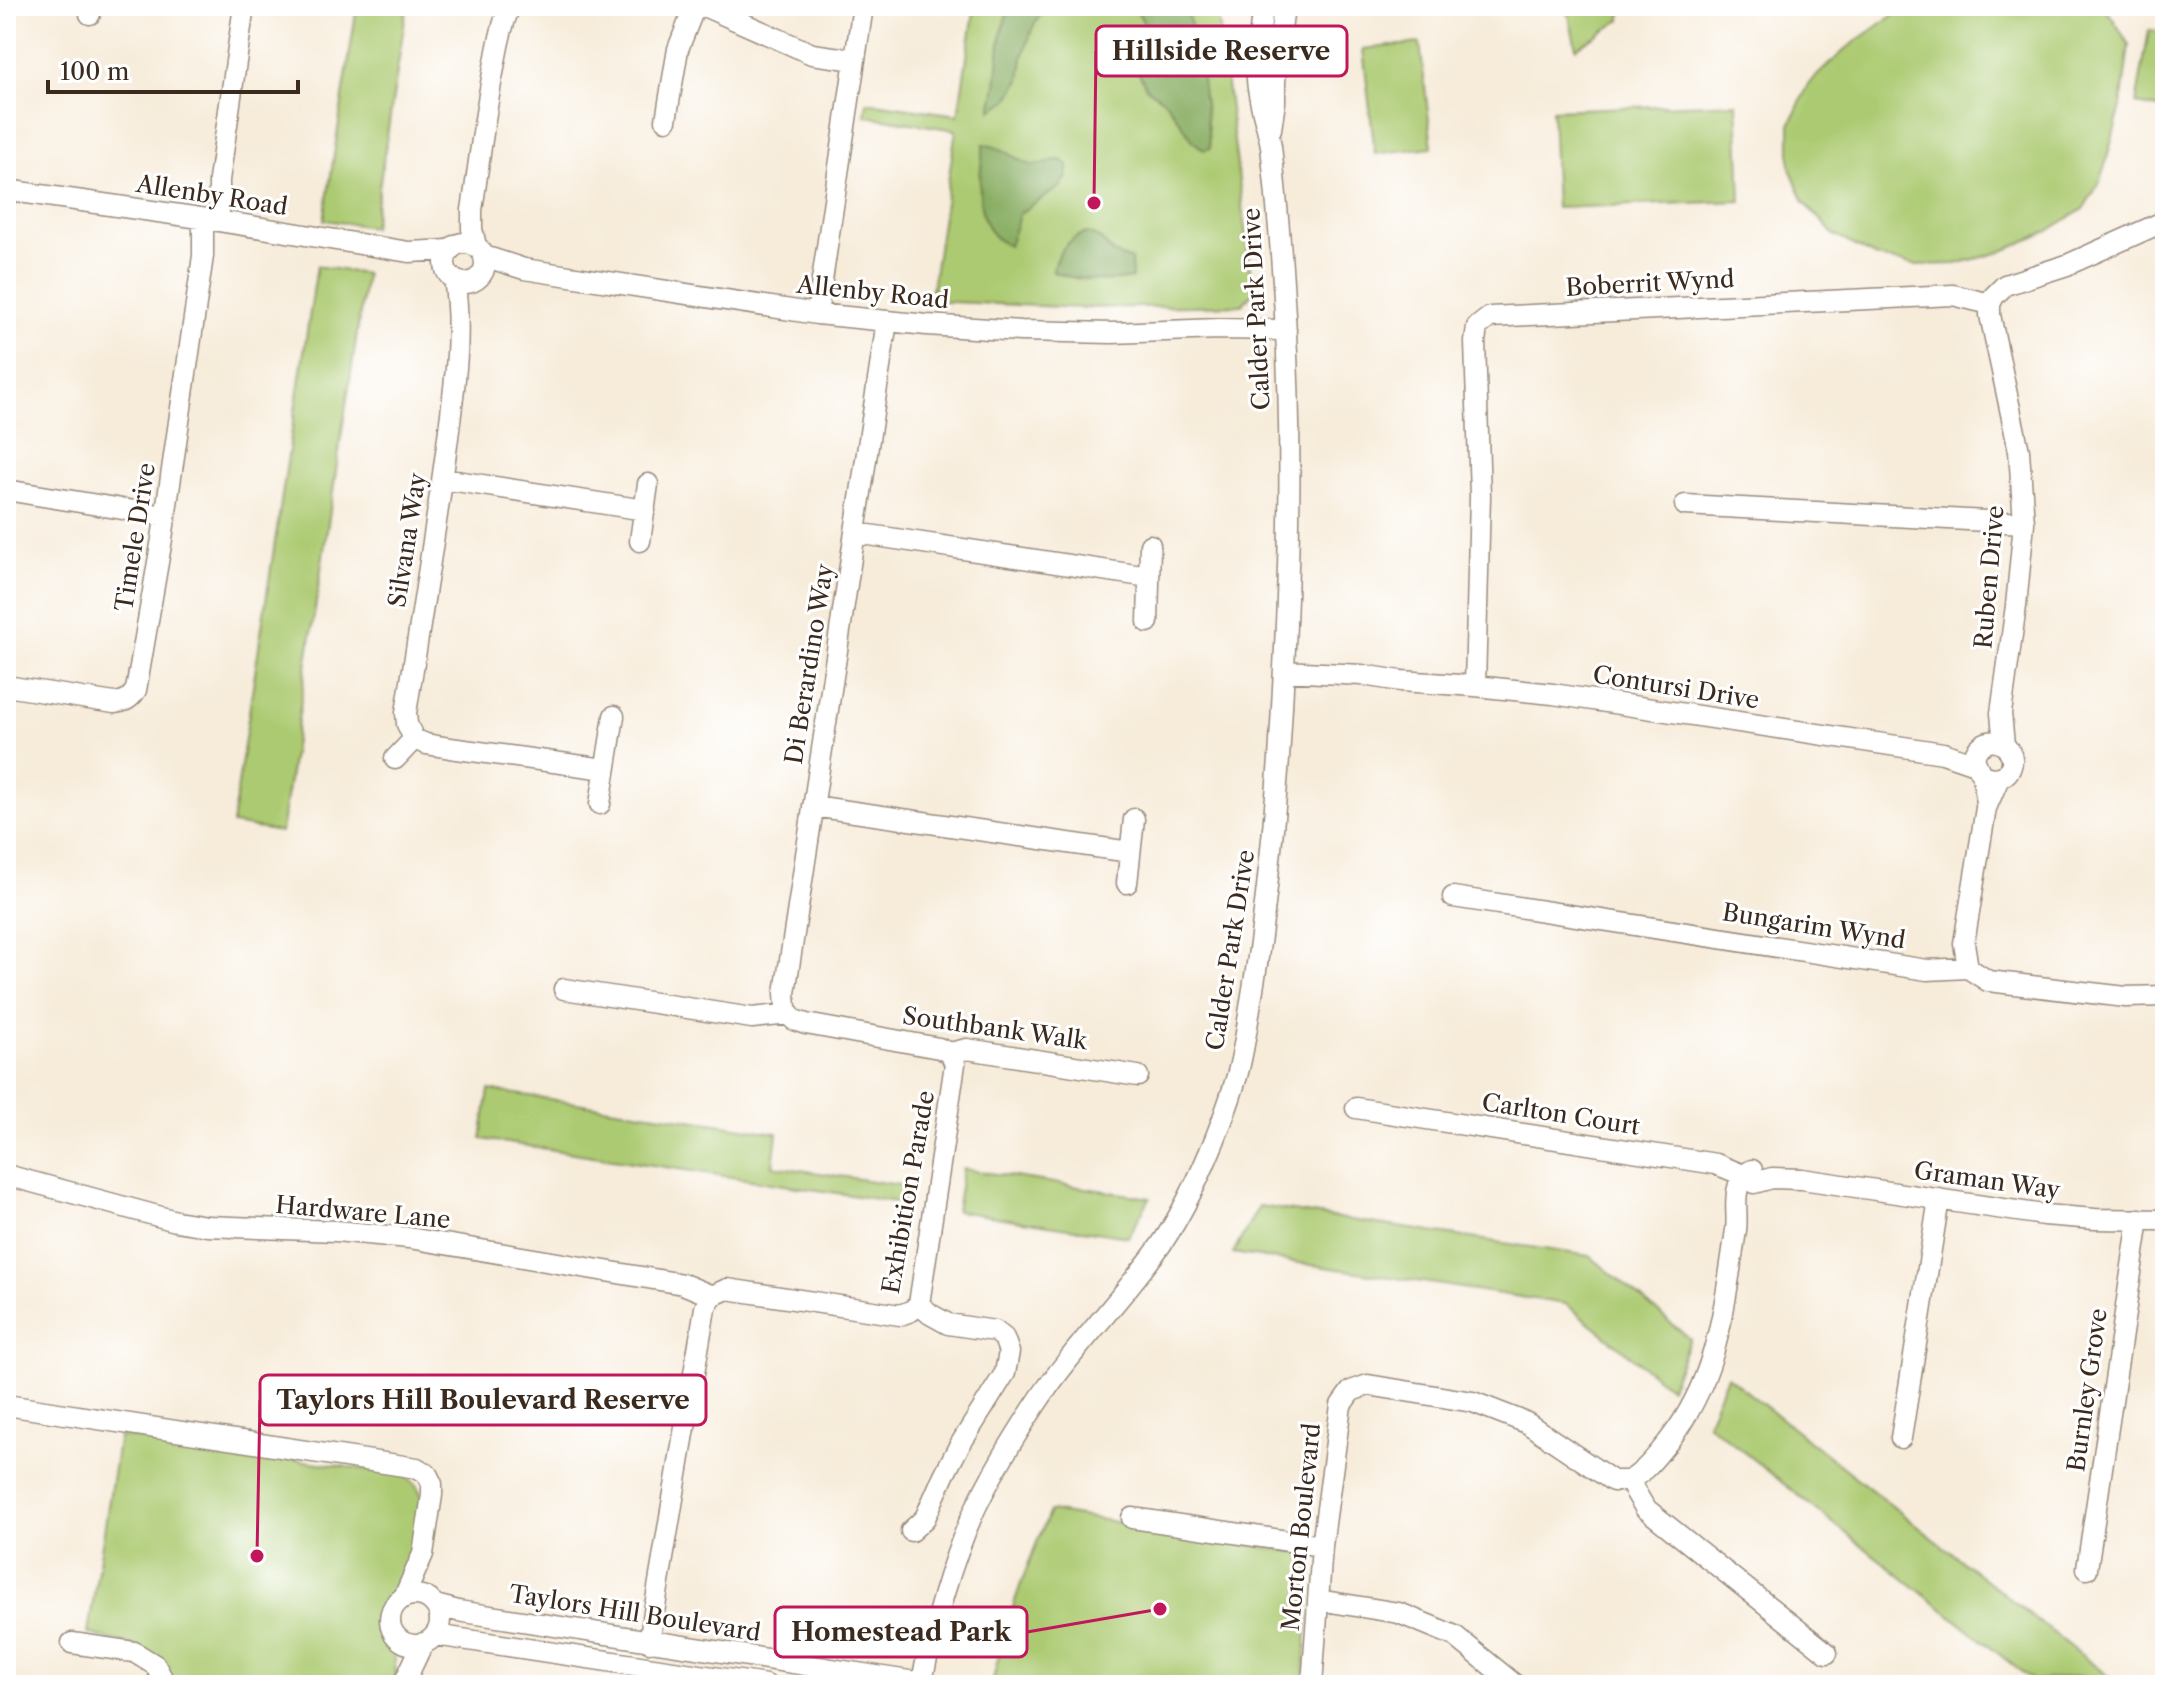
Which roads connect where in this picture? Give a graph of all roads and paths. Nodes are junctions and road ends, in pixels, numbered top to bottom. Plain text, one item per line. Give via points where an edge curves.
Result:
1 (244, 6) edge
2 (510, 6) edge
3 (695, 6) edge
4 (704, 6) edge
5 (863, 6) edge
6 (1263, 6) edge
7 (1284, 6) edge
8 (855, 60) junction
9 (666, 120) dead end
10 (1270, 139) junction
11 (6, 190) edge
12 (211, 220) junction
13 (2165, 221) edge
14 (466, 262) junction
15 (1990, 304) junction
16 (817, 314) junction
17 (887, 321) junction
18 (1285, 325) junction
19 (443, 479) junction
20 (648, 484) dead end
21 (6, 490) edge
22 (1685, 505) dead end
23 (645, 510) junction
24 (165, 516) junction
25 (2024, 523) junction
26 (856, 533) junction
27 (640, 541) dead end
28 (1150, 545) dead end
29 (1149, 577) junction
30 (1148, 622) dead end
31 (1284, 675) junction
32 (6, 686) edge
33 (1475, 686) junction
34 (614, 716) dead end
35 (414, 739) junction
36 (395, 759) dead end
37 (1988, 759) junction
38 (605, 769) junction
39 (600, 804) dead end
40 (813, 806) junction
41 (1134, 819) dead end
42 (1130, 852) junction
43 (1127, 883) dead end
44 (1453, 897) dead end
45 (1968, 968) junction
46 (564, 989) dead end
47 (2165, 996) edge
48 (789, 1014) junction
49 (950, 1053) junction
50 (1138, 1076) dead end
51 (1356, 1108) dead end
52 (10, 1176) dead end
53 (1749, 1179) junction
54 (1939, 1199) junction
55 (2139, 1219) junction
56 (2165, 1220) edge
57 (712, 1296) junction
58 (919, 1304) junction
59 (6, 1405) edge
60 (1901, 1438) dead end
61 (1629, 1481) junction
62 (1132, 1518) dead end
63 (911, 1531) dead end
64 (1322, 1546) junction
65 (423, 1554) junction
66 (2087, 1569) dead end
67 (404, 1597) junction
68 (1318, 1600) junction
69 (433, 1603) junction
70 (429, 1639) junction
71 (401, 1640) junction
72 (649, 1642) junction
73 (72, 1643) dead end
74 (1827, 1653) dead end
75 (637, 1676) edge
76 (403, 1682) edge
77 (922, 1684) edge
78 (166, 1685) edge
79 (766, 1685) edge
80 (1312, 1685) edge
81 (1515, 1685) edge

1 - 12 street, Timele Drive
2 - 14 street, Silvana Way via 489,92
3 - 9 street via 678,49
4 - 8 street via 812,54
5 - 8 street
6 - 10 street, Calder Park Drive via 1258,94
7 - 10 street, Calder Park Drive
8 - 16 street
10 - 18 street, Calder Park Drive
11 - 12 street, Allenby Road
12 - 14 street, Allenby Road
12 - 24 street, Timele Drive
13 - 15 street via 2067,265 2005,285
14 - 16 street, Allenby Road
14 - 19 street, Silvana Way
15 - 25 street, Ruben Drive via 2019,451
15 - 33 street, Boberrit Wynd via 1953,295 1490,317 1477,327 1475,342 1480,496
16 - 17 street, Allenby Road
17 - 18 street, Allenby Road via 1112,333
17 - 26 street, Di Berardino Way
18 - 31 street, Calder Park Drive via 1289,546
19 - 23 street
19 - 35 street, Silvana Way via 406,713
20 - 23 street
21 - 24 street
22 - 25 street
23 - 27 street
24 - 32 street, Timele Drive via 139,682 131,697 114,703
25 - 37 street, Ruben Drive via 2001,713
26 - 29 street
26 - 40 street, Di Berardino Way
28 - 29 street
29 - 30 street
31 - 33 street, Contursi Drive
31 - 77 street, Calder Park Drive via 1267,892 1230,1095 1194,1186 1163,1241 1069,1358 1005,1451 954,1565
33 - 37 street, Contursi Drive
34 - 38 street
35 - 36 street
35 - 38 street
37 - 45 street, Ruben Drive via 1986,808 1964,943
38 - 39 street
40 - 42 street
40 - 48 street, Di Berardino Way via 785,993
41 - 42 street
42 - 43 street
44 - 45 street, Bungarim Wynd via 1927,970
45 - 47 street, Bungarim Wynd via 1988,981 2126,997
46 - 48 street, Southbank Walk via 752,1018
48 - 49 street, Southbank Walk via 806,1024
49 - 50 street, Southbank Walk via 967,1049
49 - 58 street, Exhibition Parade via 955,1064
51 - 53 street, Carlton Court via 1716,1164
52 - 57 street, Hardware Lane via 192,1224 409,1238 683,1284
53 - 54 street, Graman Way via 1802,1179
53 - 61 street via 1708,1371 1677,1431
54 - 55 street, Graman Way via 2069,1218
54 - 60 street
55 - 56 street, Graman Way
55 - 66 street, Burnley Grove
57 - 58 street, Exhibition Parade via 727,1289 900,1315
57 - 72 street via 704,1313
58 - 63 street via 948,1324 995,1331 1009,1352 1005,1373 958,1448 925,1518
59 - 65 street via 417,1468 432,1484
61 - 64 street, Morton Boulevard via 1613,1481 1527,1423 1473,1402 1368,1385 1351,1391 1341,1405
61 - 74 street via 1645,1508
62 - 64 street
64 - 68 street, Morton Boulevard
65 - 67 street
65 - 69 street
67 - 69 street via 418,1595
67 - 71 street via 391,1615 392,1629
68 - 80 street, Morton Boulevard
68 - 81 street via 1399,1613 1455,1636
69 - 70 street via 440,1620
69 - 72 street, Taylors Hill Boulevard
70 - 71 street via 416,1645
70 - 75 street
70 - 76 street
71 - 76 street
72 - 77 street, Taylors Hill Boulevard
73 - 78 street via 134,1652 155,1665
75 - 79 street

